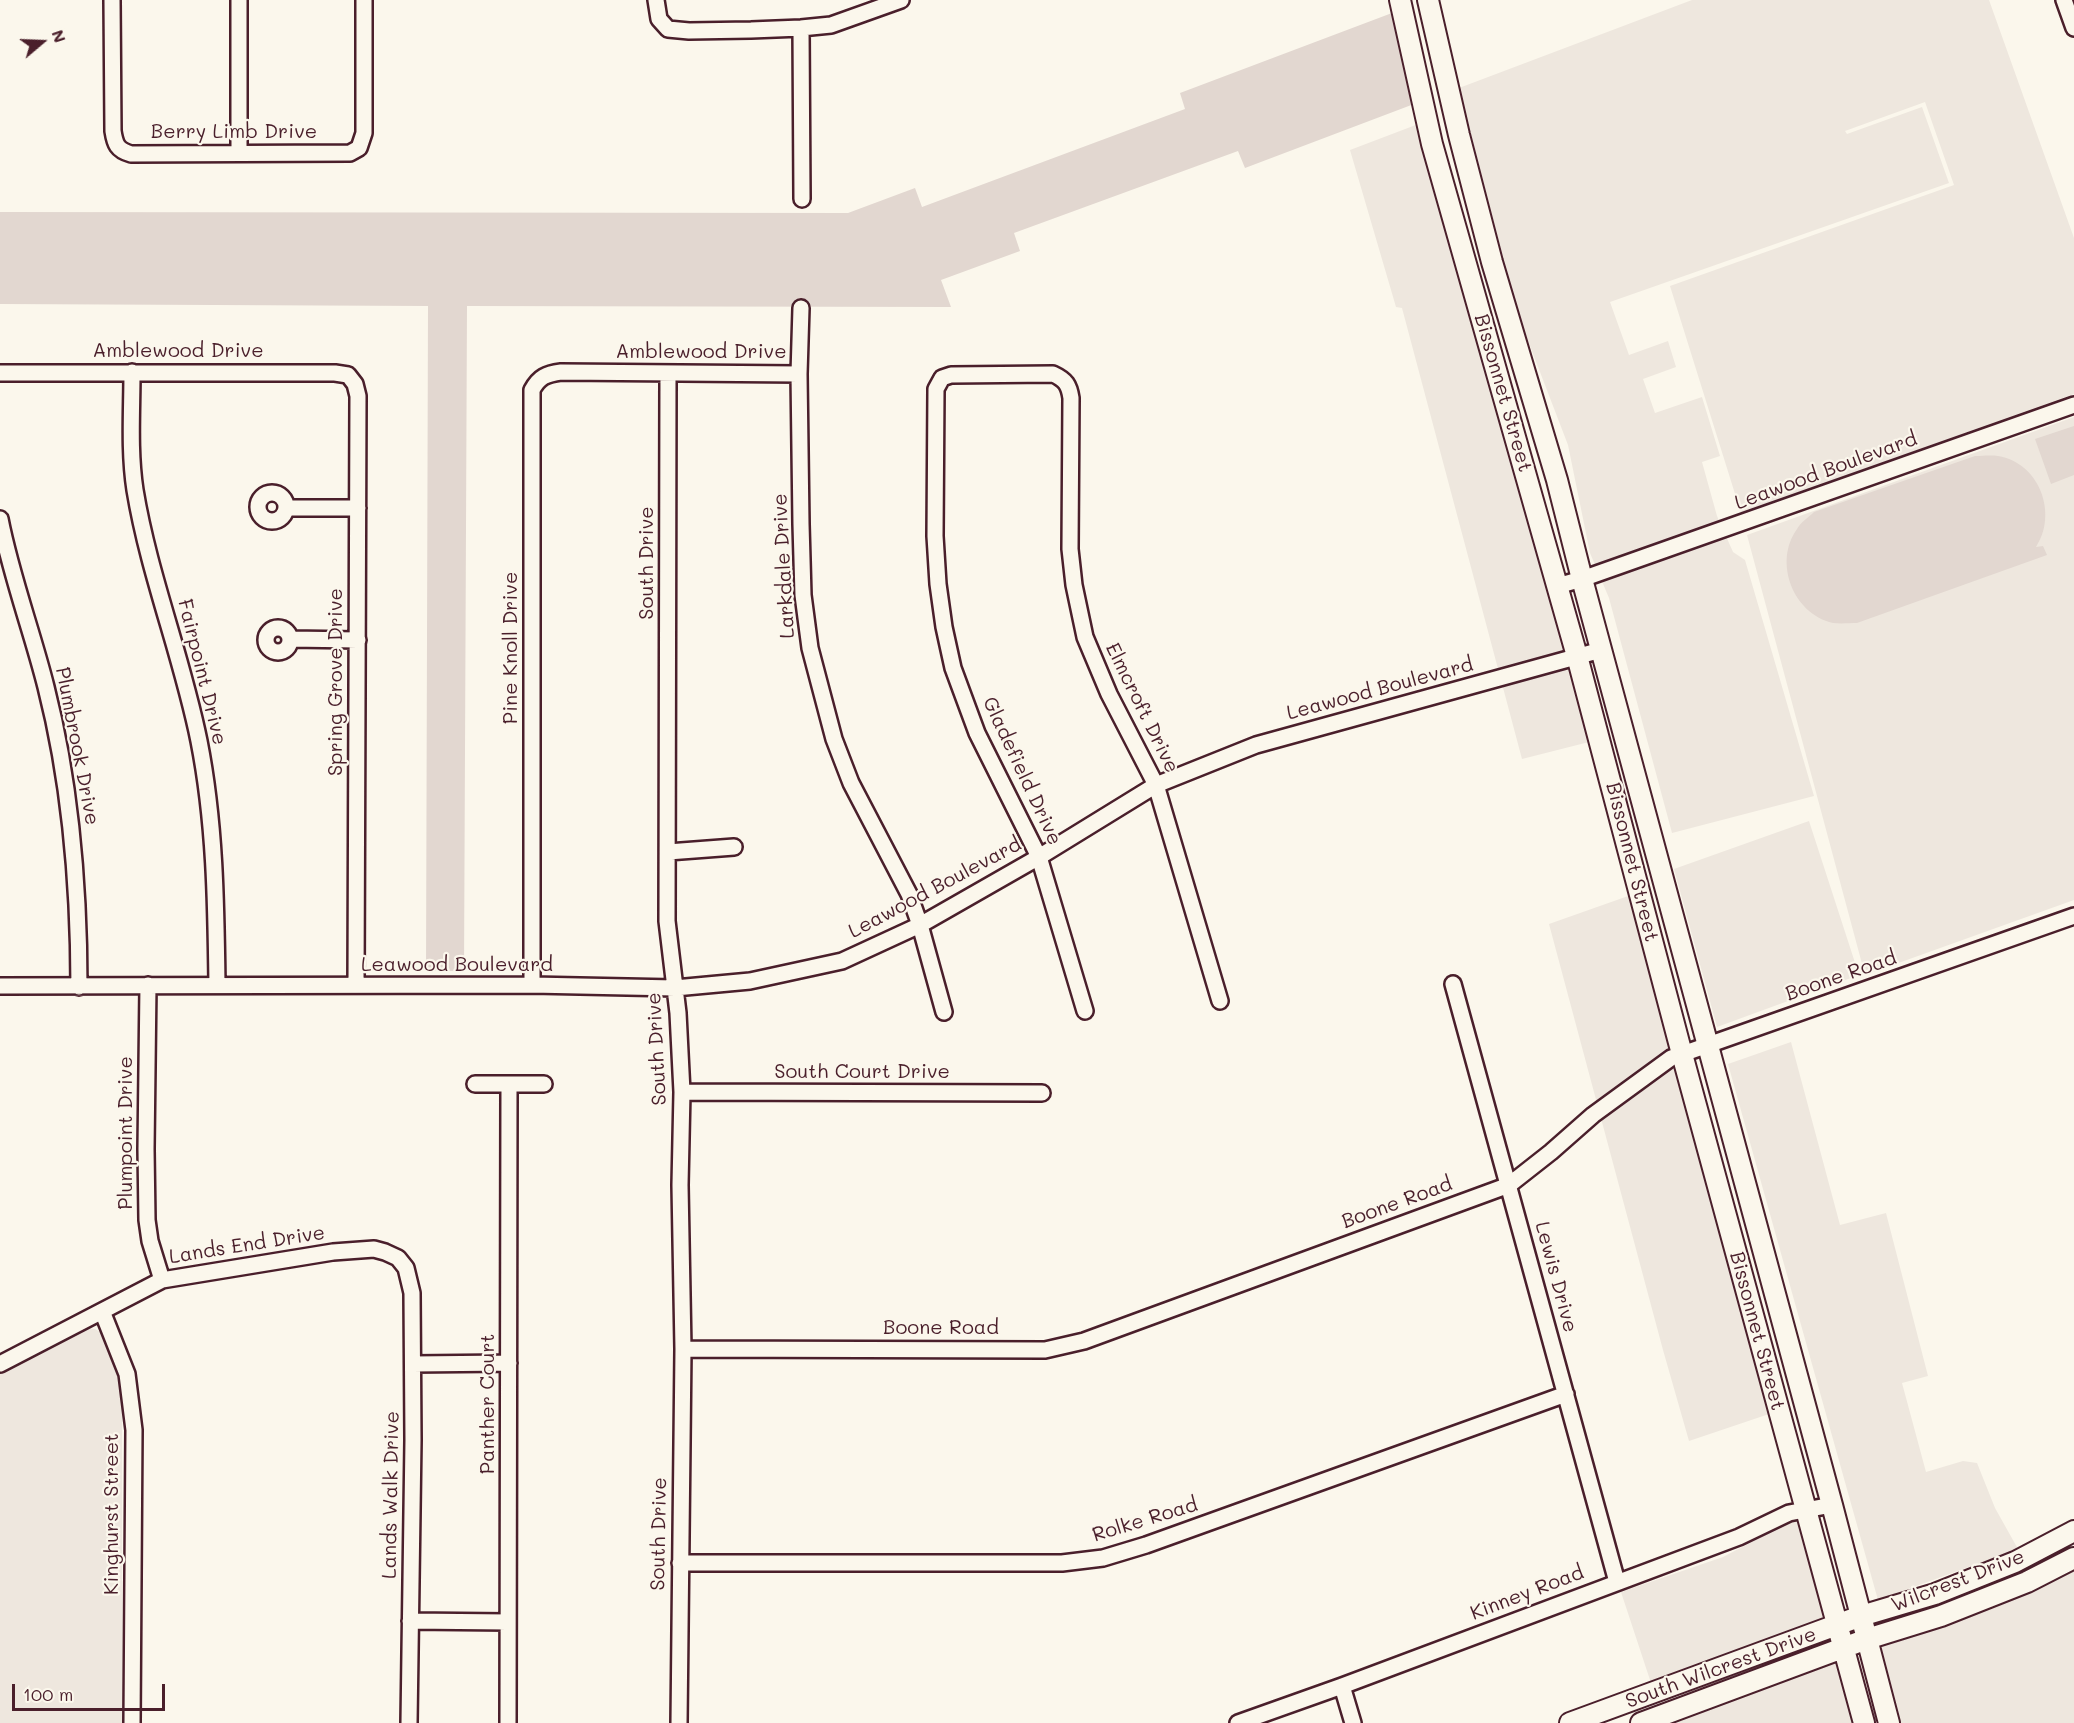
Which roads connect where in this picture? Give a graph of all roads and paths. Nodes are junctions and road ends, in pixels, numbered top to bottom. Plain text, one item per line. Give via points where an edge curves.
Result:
1 (112, 0) edge
2 (238, 0) edge
3 (364, 0) edge
4 (656, 0) edge
5 (901, 0) edge
6 (1400, 0) edge
7 (1428, 0) edge
8 (2064, 0) edge
9 (801, 28) junction
10 (2074, 28) edge
11 (239, 153) junction
12 (802, 199) dead end
13 (801, 308) dead end
14 (132, 372) junction
15 (0, 373) edge
16 (604, 373) joint
17 (668, 374) junction
18 (799, 374) junction
19 (352, 380) joint
20 (1532, 396) junction
21 (1507, 405) junction
22 (2074, 405) edge
23 (936, 438) joint
24 (287, 508) dead end
25 (358, 508) junction
26 (0, 519) edge
27 (1582, 579) junction
28 (1557, 586) junction
29 (290, 639) dead end
30 (358, 640) junction
31 (1601, 650) junction
32 (1577, 656) junction
33 (1156, 785) junction
34 (734, 847) dead end
35 (668, 852) junction
36 (1039, 856) junction
37 (2074, 916) edge
38 (920, 925) junction
39 (1453, 984) dead end
40 (148, 985) junction
41 (217, 985) junction
42 (531, 985) junction
43 (0, 986) edge
44 (356, 986) junction
45 (78, 987) junction
46 (675, 988) junction
47 (1220, 1001) dead end
48 (1085, 1011) dead end
49 (944, 1012) dead end
50 (1708, 1044) junction
51 (1682, 1054) junction
52 (475, 1084) dead end
53 (509, 1084) junction
54 (544, 1084) dead end
55 (682, 1092) junction
56 (1042, 1093) dead end
57 (1509, 1185) junction
58 (406, 1268) joint
59 (162, 1280) junction
60 (102, 1311) junction
61 (683, 1349) junction
62 (509, 1363) junction
63 (0, 1364) edge
64 (412, 1364) junction
65 (1566, 1394) junction
66 (1802, 1396) junction
67 (1776, 1402) junction
68 (1832, 1505) junction
69 (1806, 1509) junction
70 (2074, 1532) edge
71 (2074, 1558) edge
72 (2015, 1562) junction
73 (680, 1563) junction
74 (1617, 1582) junction
75 (2027, 1582) junction
76 (1861, 1616) junction
77 (410, 1621) junction
78 (508, 1622) junction
79 (1839, 1625) junction
80 (1866, 1639) junction
81 (1844, 1647) junction
82 (1342, 1686) junction
83 (1623, 1702) junction
84 (132, 1723) edge
85 (409, 1723) edge
86 (508, 1723) edge
87 (680, 1723) edge
88 (1238, 1723) edge
89 (1353, 1723) edge
90 (1570, 1723) edge
91 (1635, 1723) edge
92 (1641, 1723) edge
93 (1864, 1723) edge
94 (1889, 1723) edge

1 - 11 street, Berry Limb Drive via 112,130 120,151
2 - 11 street
3 - 11 street, Berry Limb Drive via 364,133 359,148 350,153
4 - 9 street via 659,19 668,29
5 - 9 street via 831,25
6 - 21 main road, Bissonnet Street via 1432,144
7 - 20 main road, Bissonnet Street via 1492,262
8 - 10 street
9 - 12 street
13 - 18 street, Larkdale Drive
14 - 15 street, Amblewood Drive
14 - 19 street, Amblewood Drive via 335,373 348,375
14 - 41 street, Fairpoint Drive via 132,460 140,518 183,670 209,800 216,887
16 - 17 street, Amblewood Drive
16 - 42 street, Pine Knoll Drive via 548,374 538,379 532,390
17 - 18 street, Amblewood Drive
17 - 35 street, South Drive
18 - 38 street, Larkdale Drive via 803,595 810,648 834,739 851,783 909,894
19 - 25 street, Spring Grove Drive via 358,396
20 - 21 main road
20 - 27 main road, Bissonnet Street
21 - 28 main road, Bissonnet Street
22 - 27 street, Leawood Boulevard
23 - 33 street, Elmcroft Drive via 936,389 942,378 1053,374 1069,385 1070,549 1084,637
23 - 36 street, Gladefield Drive via 938,584 953,668 977,733
24 - 25 street
25 - 30 street, Spring Grove Drive
26 - 45 street, Plumbrook Drive via 61,752 74,845
27 - 28 street, Leawood Boulevard
27 - 31 main road, Bissonnet Street
28 - 32 main road, Bissonnet Street
29 - 30 street
30 - 44 street, Spring Grove Drive
31 - 32 street, Leawood Boulevard
31 - 50 main road, Bissonnet Street
32 - 33 street, Leawood Boulevard via 1256,745
32 - 51 main road, Bissonnet Street
33 - 36 street, Leawood Boulevard
33 - 47 street, Elmcroft Drive
34 - 35 street
35 - 46 street, South Drive via 667,921
36 - 38 street, Leawood Boulevard
36 - 48 street, Gladefield Drive
37 - 50 street, Boone Road
38 - 46 street, Leawood Boulevard via 842,961 750,981
38 - 49 street, Larkdale Drive
39 - 57 street, Lewis Drive
40 - 41 street, Leawood Boulevard
40 - 45 street, Leawood Boulevard
40 - 59 street, Plumpoint Drive via 147,1220
41 - 44 street, Leawood Boulevard
42 - 44 street, Leawood Boulevard
42 - 46 street, Leawood Boulevard
43 - 45 street, Leawood Boulevard
46 - 55 street, South Drive
50 - 51 street, Boone Road
50 - 66 main road, Bissonnet Street
51 - 57 street, Boone Road via 1593,1115
51 - 67 main road, Bissonnet Street
52 - 53 street
53 - 54 street
53 - 62 street, Panther Court
55 - 56 street, South Court Drive
55 - 61 street, South Drive
57 - 61 street, Boone Road via 1084,1341 1045,1350
57 - 65 street, Lewis Drive
58 - 59 street, Lands End Drive via 398,1258 374,1249
58 - 64 street, Lands Walk Drive via 412,1293
59 - 60 street, Lands End Drive
60 - 63 street, Lands End Drive
60 - 84 street, Kinghurst Street via 127,1374 134,1430
61 - 73 street, South Drive
62 - 64 street
62 - 78 street, Panther Court
64 - 77 street, Lands Walk Drive
65 - 73 street, Rolke Road via 1103,1558 1062,1563
65 - 74 street, Lewis Drive
66 - 67 main road
66 - 68 main road, Bissonnet Street
67 - 69 main road, Bissonnet Street
68 - 69 street, Kinney Road
68 - 76 main road, Bissonnet Street
69 - 74 street, Kinney Road
69 - 79 main road, Bissonnet Street
70 - 72 main road, Wilcrest Drive
71 - 75 main road, Wilcrest Drive
72 - 75 main road
72 - 76 main road, Wilcrest Drive via 1935,1594
73 - 87 street, South Drive
74 - 82 street, Kinney Road
75 - 80 main road, Wilcrest Drive via 1941,1616
76 - 79 main road, Wilcrest Drive
76 - 80 main road, Bissonnet Street
77 - 78 street
77 - 85 street, Lands Walk Drive
78 - 86 street, Panther Court
79 - 81 main road, Bissonnet Street
79 - 83 main road, South Wilcrest Drive
80 - 81 main road, Wilcrest Drive
80 - 94 main road, Bissonnet Street
81 - 92 main road, South Wilcrest Drive
81 - 93 main road, Bissonnet Street
82 - 88 street, Kinney Road
82 - 89 street
83 - 90 main road, South Wilcrest Drive
83 - 91 main road

